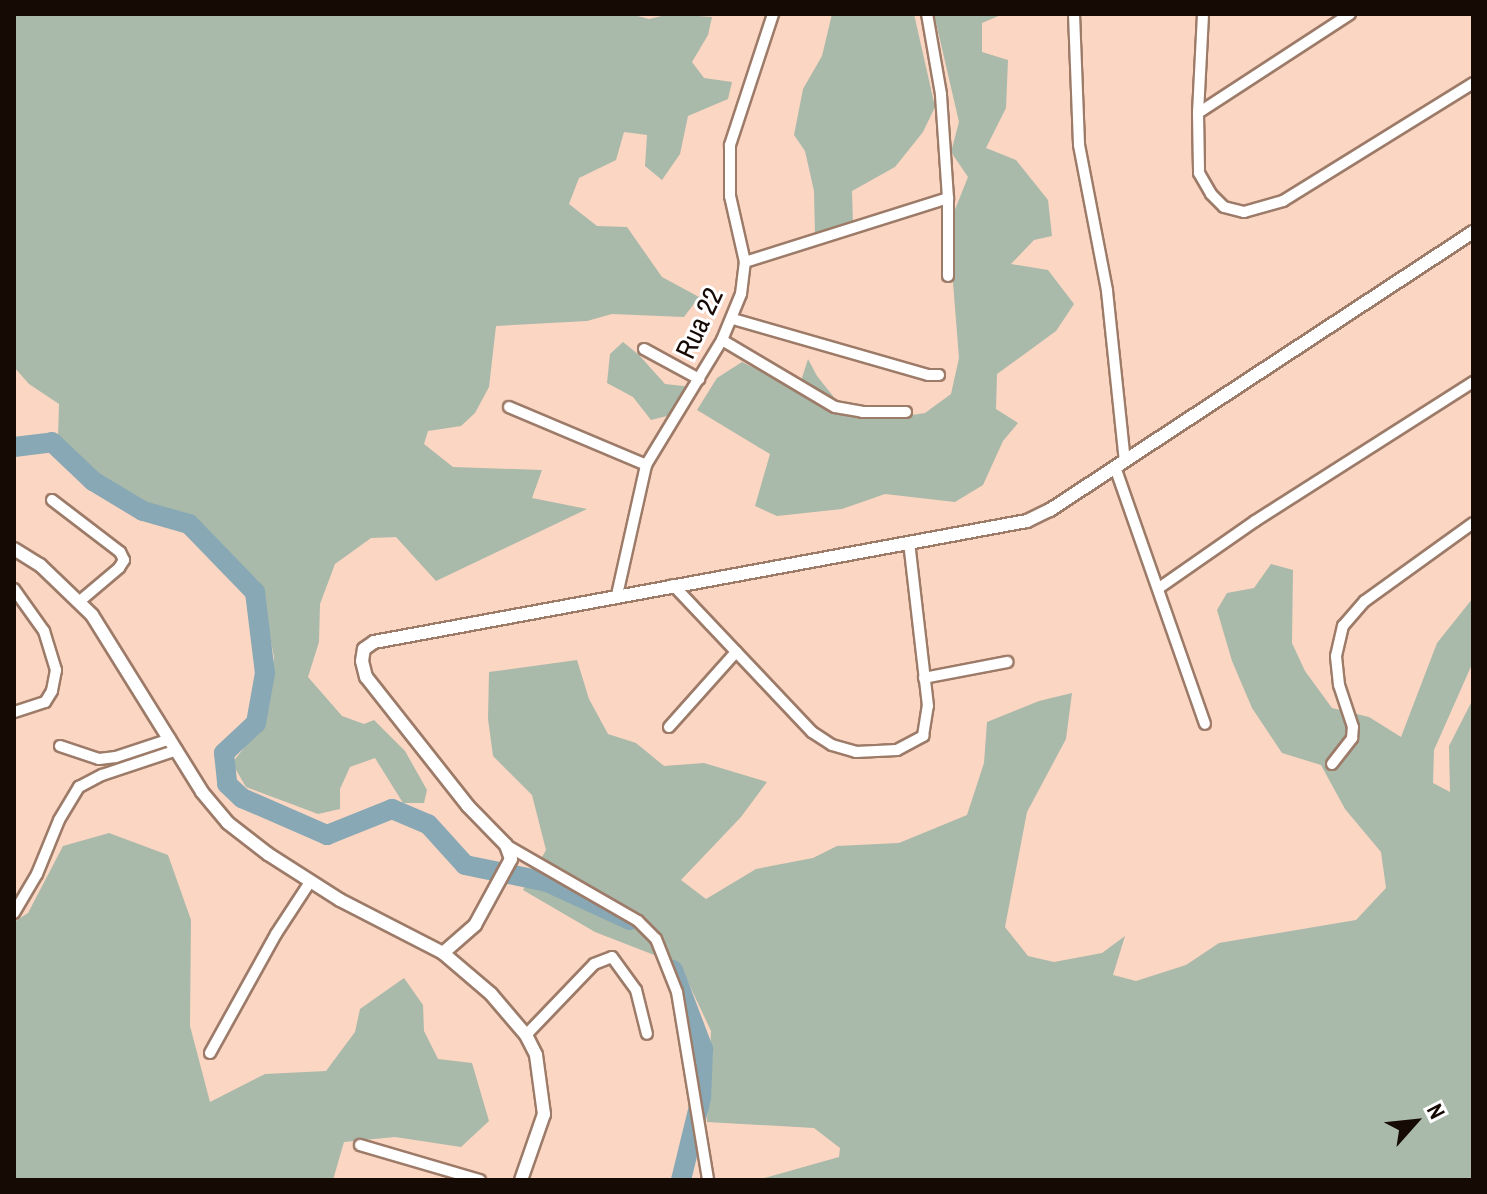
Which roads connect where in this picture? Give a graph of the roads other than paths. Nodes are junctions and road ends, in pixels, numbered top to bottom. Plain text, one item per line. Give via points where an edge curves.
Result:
1 (773, 14) edge
2 (927, 14) edge
3 (1074, 14) edge
4 (1203, 14) edge
5 (1350, 14) edge
6 (1473, 83) edge
7 (1198, 113) junction
8 (948, 198) junction
9 (1473, 232) edge
10 (745, 262) junction
11 (948, 276) dead end
12 (733, 319) junction
13 (722, 340) junction
14 (644, 349) dead end
15 (939, 375) dead end
16 (699, 379) junction
17 (1473, 382) edge
18 (509, 407) dead end
19 (906, 412) dead end
20 (1120, 464) junction
21 (646, 465) junction
22 (52, 500) dead end
23 (1473, 523) edge
24 (909, 542) junction
25 (14, 549) edge
26 (673, 585) junction
27 (1159, 588) junction
28 (14, 589) edge
29 (617, 595) junction
30 (80, 601) junction
31 (736, 652) junction
32 (1007, 662) dead end
33 (924, 678) junction
34 (14, 712) edge
35 (1205, 724) dead end
36 (669, 727) dead end
37 (174, 745) junction
38 (60, 746) dead end
39 (1332, 764) dead end
40 (506, 845) junction
41 (310, 882) junction
42 (14, 913) edge
43 (443, 953) junction
44 (647, 1034) dead end
45 (526, 1035) junction
46 (210, 1053) dead end
47 (360, 1145) dead end
48 (480, 1180) edge
49 (521, 1180) edge
50 (708, 1180) edge

1 - 10 street, Rua 22 via 728,157 730,196
2 - 8 street via 941,94
3 - 20 street via 1079,145 1107,291
4 - 7 street
5 - 7 street
6 - 7 street via 1283,201 1244,212 1224,207 1199,173
8 - 10 street
8 - 11 street
9 - 20 street
10 - 12 street, Rua 22
12 - 13 street, Rua 22
12 - 15 street
13 - 16 street, Rua 22
13 - 19 street via 835,407
14 - 16 street
16 - 21 street, Rua 22
17 - 27 street
18 - 21 street
20 - 24 street via 1027,521
20 - 27 street
21 - 29 street, Rua 22
22 - 30 street via 124,560
23 - 39 street via 1365,601 1343,626 1336,656 1353,727 1352,738
24 - 26 street
24 - 33 street
25 - 30 street
26 - 29 street
26 - 31 street
27 - 35 street
28 - 34 street via 44,631 56,670 45,702
29 - 40 street via 394,637 364,649 366,677 380,698
30 - 37 street via 114,645
31 - 33 street via 812,732 856,752 897,750 923,736 928,706
31 - 36 street
32 - 33 street
37 - 38 street via 99,759
37 - 41 street via 228,823
37 - 42 street via 79,787
40 - 43 street via 509,864 475,925
40 - 50 street via 638,921 656,939 677,992
41 - 43 street
41 - 46 street
43 - 45 street via 491,994
44 - 45 street via 636,990 612,957 594,964
45 - 49 street via 536,1055 544,1114
47 - 48 street

